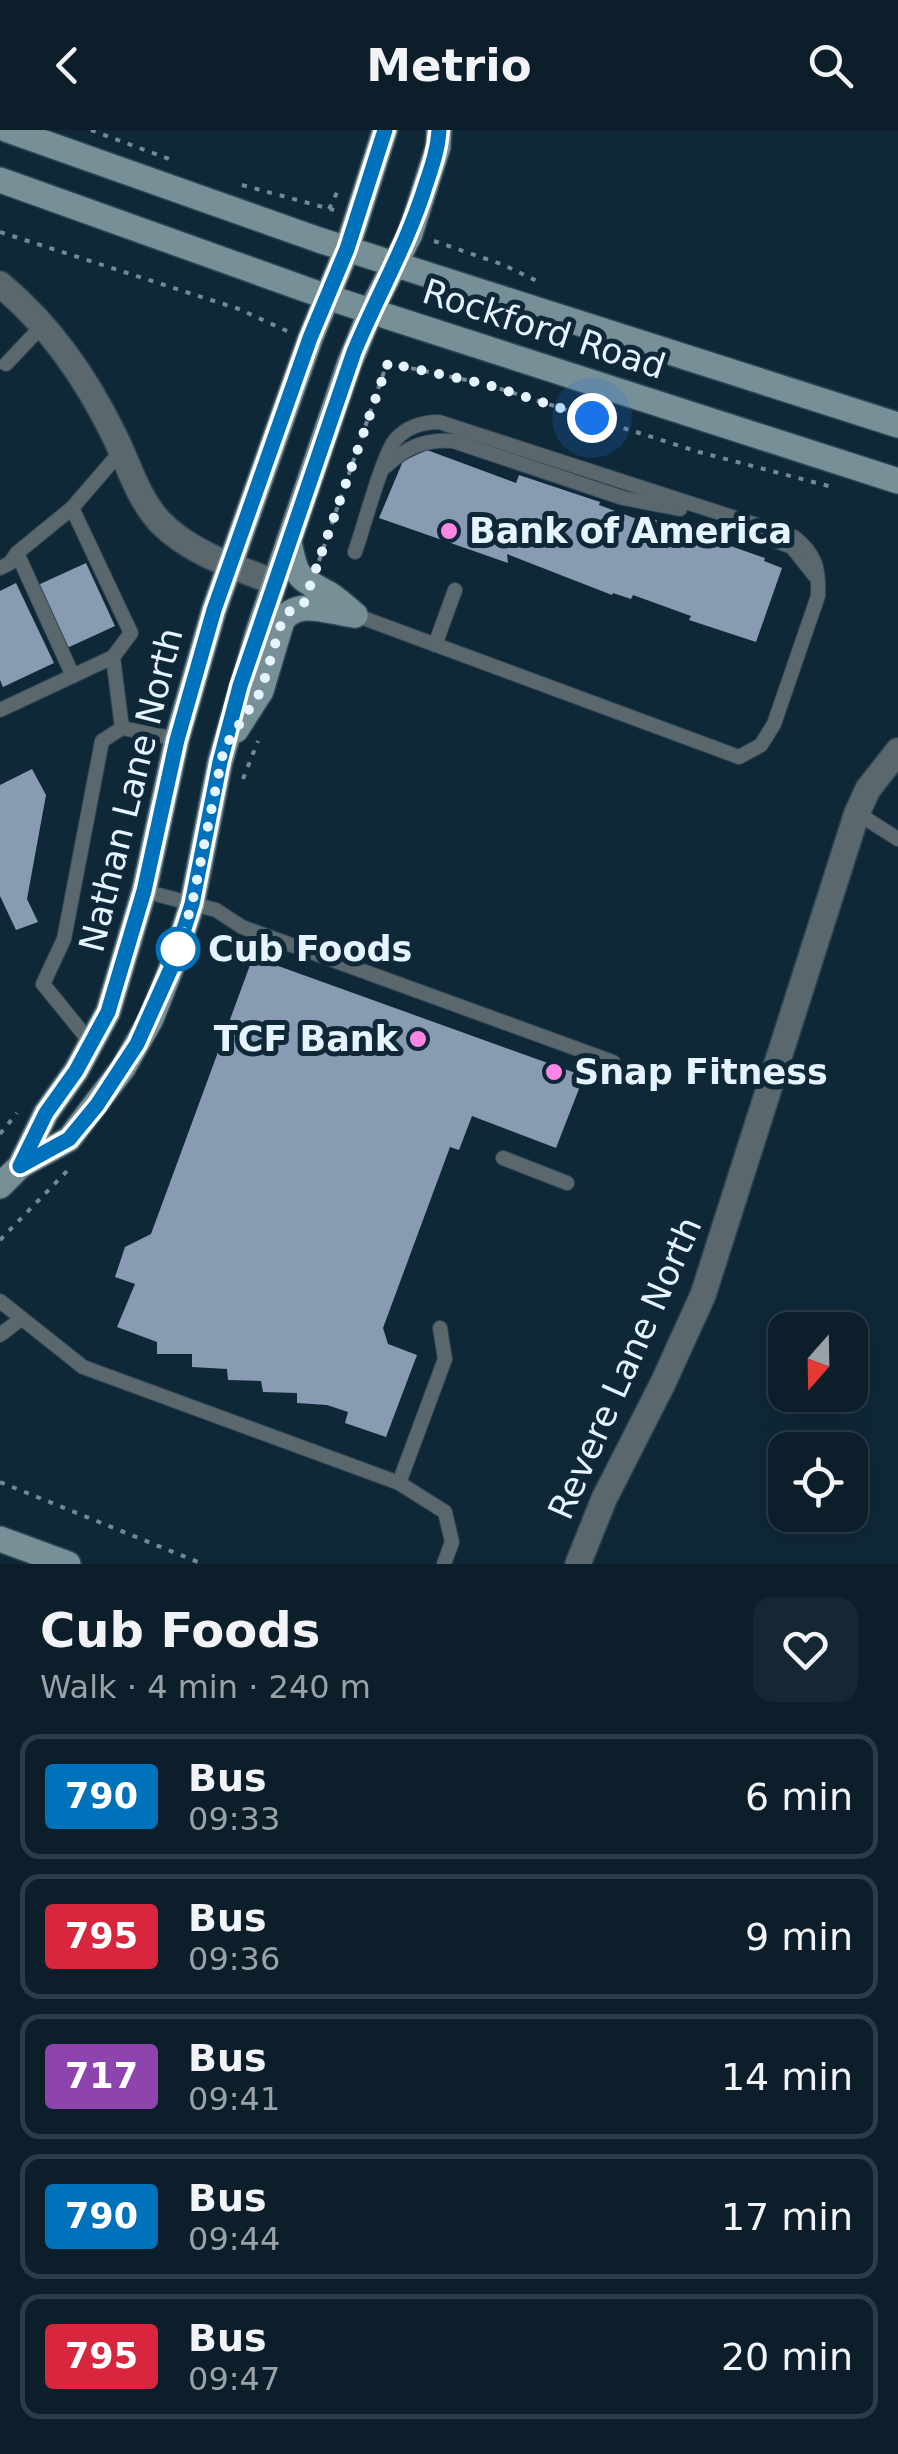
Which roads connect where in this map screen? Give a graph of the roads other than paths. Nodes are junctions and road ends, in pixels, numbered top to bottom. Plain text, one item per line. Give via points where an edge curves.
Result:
1 (8, 130) edge
2 (385, 130) edge
3 (439, 130) edge
4 (0, 180) edge
5 (347, 249) junction
6 (396, 264) junction
7 (0, 284) edge
8 (327, 296) junction
9 (371, 311) junction
10 (43, 325) junction
11 (3, 363) edge
12 (0, 381) edge
13 (898, 425) edge
14 (122, 450) junction
15 (898, 481) edge
16 (72, 508) junction
17 (289, 540) junction
18 (355, 552) dead end
19 (17, 553) junction
20 (229, 564) junction
21 (0, 568) edge
22 (274, 582) junction
23 (455, 590) dead end
24 (355, 614) junction
25 (435, 645) junction
26 (113, 657) junction
27 (73, 676) junction
28 (0, 710) edge
29 (122, 728) junction
30 (177, 740) junction
31 (224, 748) junction
32 (898, 751) edge
33 (857, 813) junction
34 (898, 838) edge
35 (144, 891) junction
36 (192, 904) junction
37 (91, 1044) junction
38 (613, 1062) dead end
39 (503, 1158) dead end
40 (20, 1166) junction
41 (568, 1183) dead end
42 (0, 1186) edge
43 (0, 1301) edge
44 (21, 1319) junction
45 (440, 1328) dead end
46 (0, 1335) edge
47 (399, 1483) junction
48 (0, 1539) edge
49 (68, 1564) edge
50 (444, 1564) edge
51 (578, 1564) edge

1 - 5 street, Rockford Road
2 - 5 street, Nathan Lane North
3 - 6 street, Nathan Lane North
4 - 8 street, Rockford Road
5 - 6 street, Rockford Road
5 - 8 street, Nathan Lane North
6 - 9 street, Nathan Lane North
6 - 13 street, Rockford Road
7 - 10 street
8 - 9 street, Rockford Road
8 - 20 street, Nathan Lane North
9 - 15 street, Rockford Road
9 - 17 street, Nathan Lane North
10 - 11 lane
10 - 14 street via 72,360
11 - 12 lane
14 - 16 lane
14 - 20 street via 161,524
16 - 19 lane
16 - 26 lane via 132,632
17 - 22 street, Nathan Lane North
17 - 24 street via 294,565 310,587
18 - 25 lane via 384,469 415,445 454,441 792,547 819,580 774,724 760,745 739,757
19 - 21 lane
19 - 27 lane
20 - 22 street
20 - 30 street, Nathan Lane North
22 - 31 street, Nathan Lane North
23 - 25 lane
24 - 25 lane
24 - 31 street via 303,606 288,612 261,691
26 - 27 lane
26 - 29 lane
27 - 28 lane
29 - 30 lane
29 - 37 lane via 102,742 64,939 43,984
30 - 35 street, Nathan Lane North
31 - 36 street, Nathan Lane North
32 - 33 street, Revere Lane North
33 - 34 lane
33 - 51 street, Revere Lane North via 702,1295
35 - 36 lane
35 - 37 street, Nathan Lane North via 108,1012
36 - 38 lane
36 - 40 street, Nathan Lane North via 151,1018 124,1068 69,1139
37 - 40 street, Nathan Lane North
39 - 41 lane
40 - 42 street, Nathan Lane North
43 - 44 lane
44 - 46 lane
44 - 47 lane via 83,1367
45 - 47 lane via 445,1359
47 - 50 lane via 445,1512 452,1542
48 - 49 street

